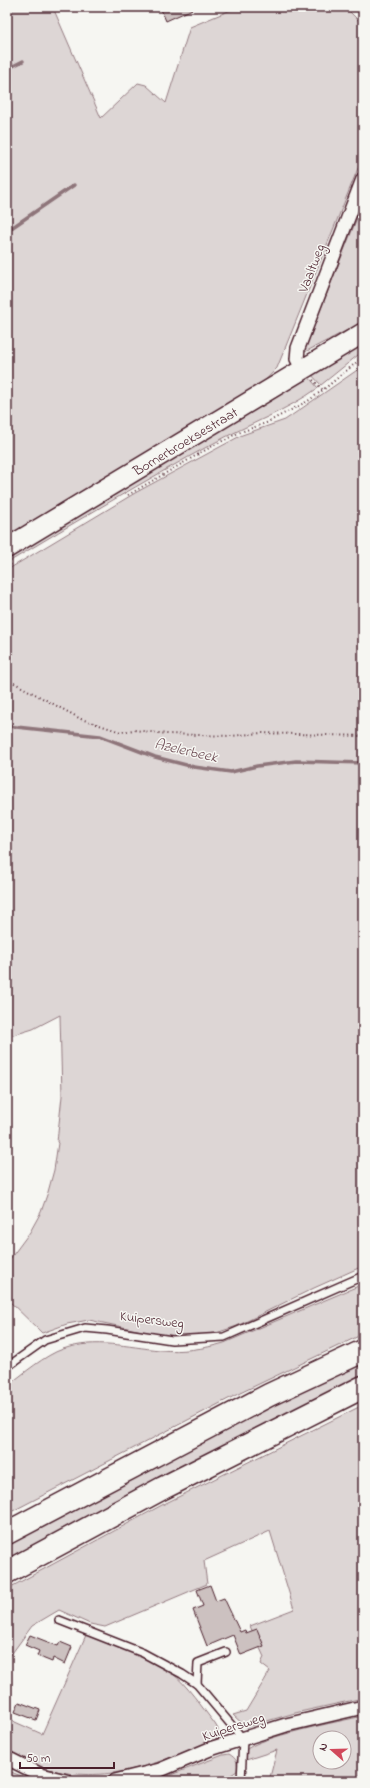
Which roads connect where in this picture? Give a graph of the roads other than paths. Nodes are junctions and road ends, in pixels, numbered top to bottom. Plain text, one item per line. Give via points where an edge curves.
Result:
1 (363, 179) edge
2 (363, 333) edge
3 (303, 370) junction
4 (10, 556) edge
5 (363, 1276) edge
6 (363, 1350) edge
7 (7, 1367) edge
8 (363, 1387) edge
9 (7, 1532) edge
10 (7, 1572) edge
11 (59, 1620) dead end
12 (226, 1652) dead end
13 (197, 1684) junction
14 (363, 1707) edge
15 (242, 1739) junction
16 (7, 1758) edge
17 (66, 1781) edge
18 (115, 1781) edge
19 (241, 1781) edge

1 - 3 street, Vaaltweg via 298,348 298,359
2 - 3 main road, Bornerbroeksestraat
3 - 4 main road, Bornerbroeksestraat
5 - 7 lane, Kuipersweg via 224,1337 172,1340 85,1328 45,1340
6 - 9 highway via 269,1395
8 - 10 highway via 163,1488
11 - 13 lane via 143,1653
12 - 13 lane via 198,1663
13 - 15 lane
14 - 15 street, Kuipersweg via 286,1725
15 - 18 street, Kuipersweg via 160,1770
15 - 19 lane
16 - 17 street via 41,1775

